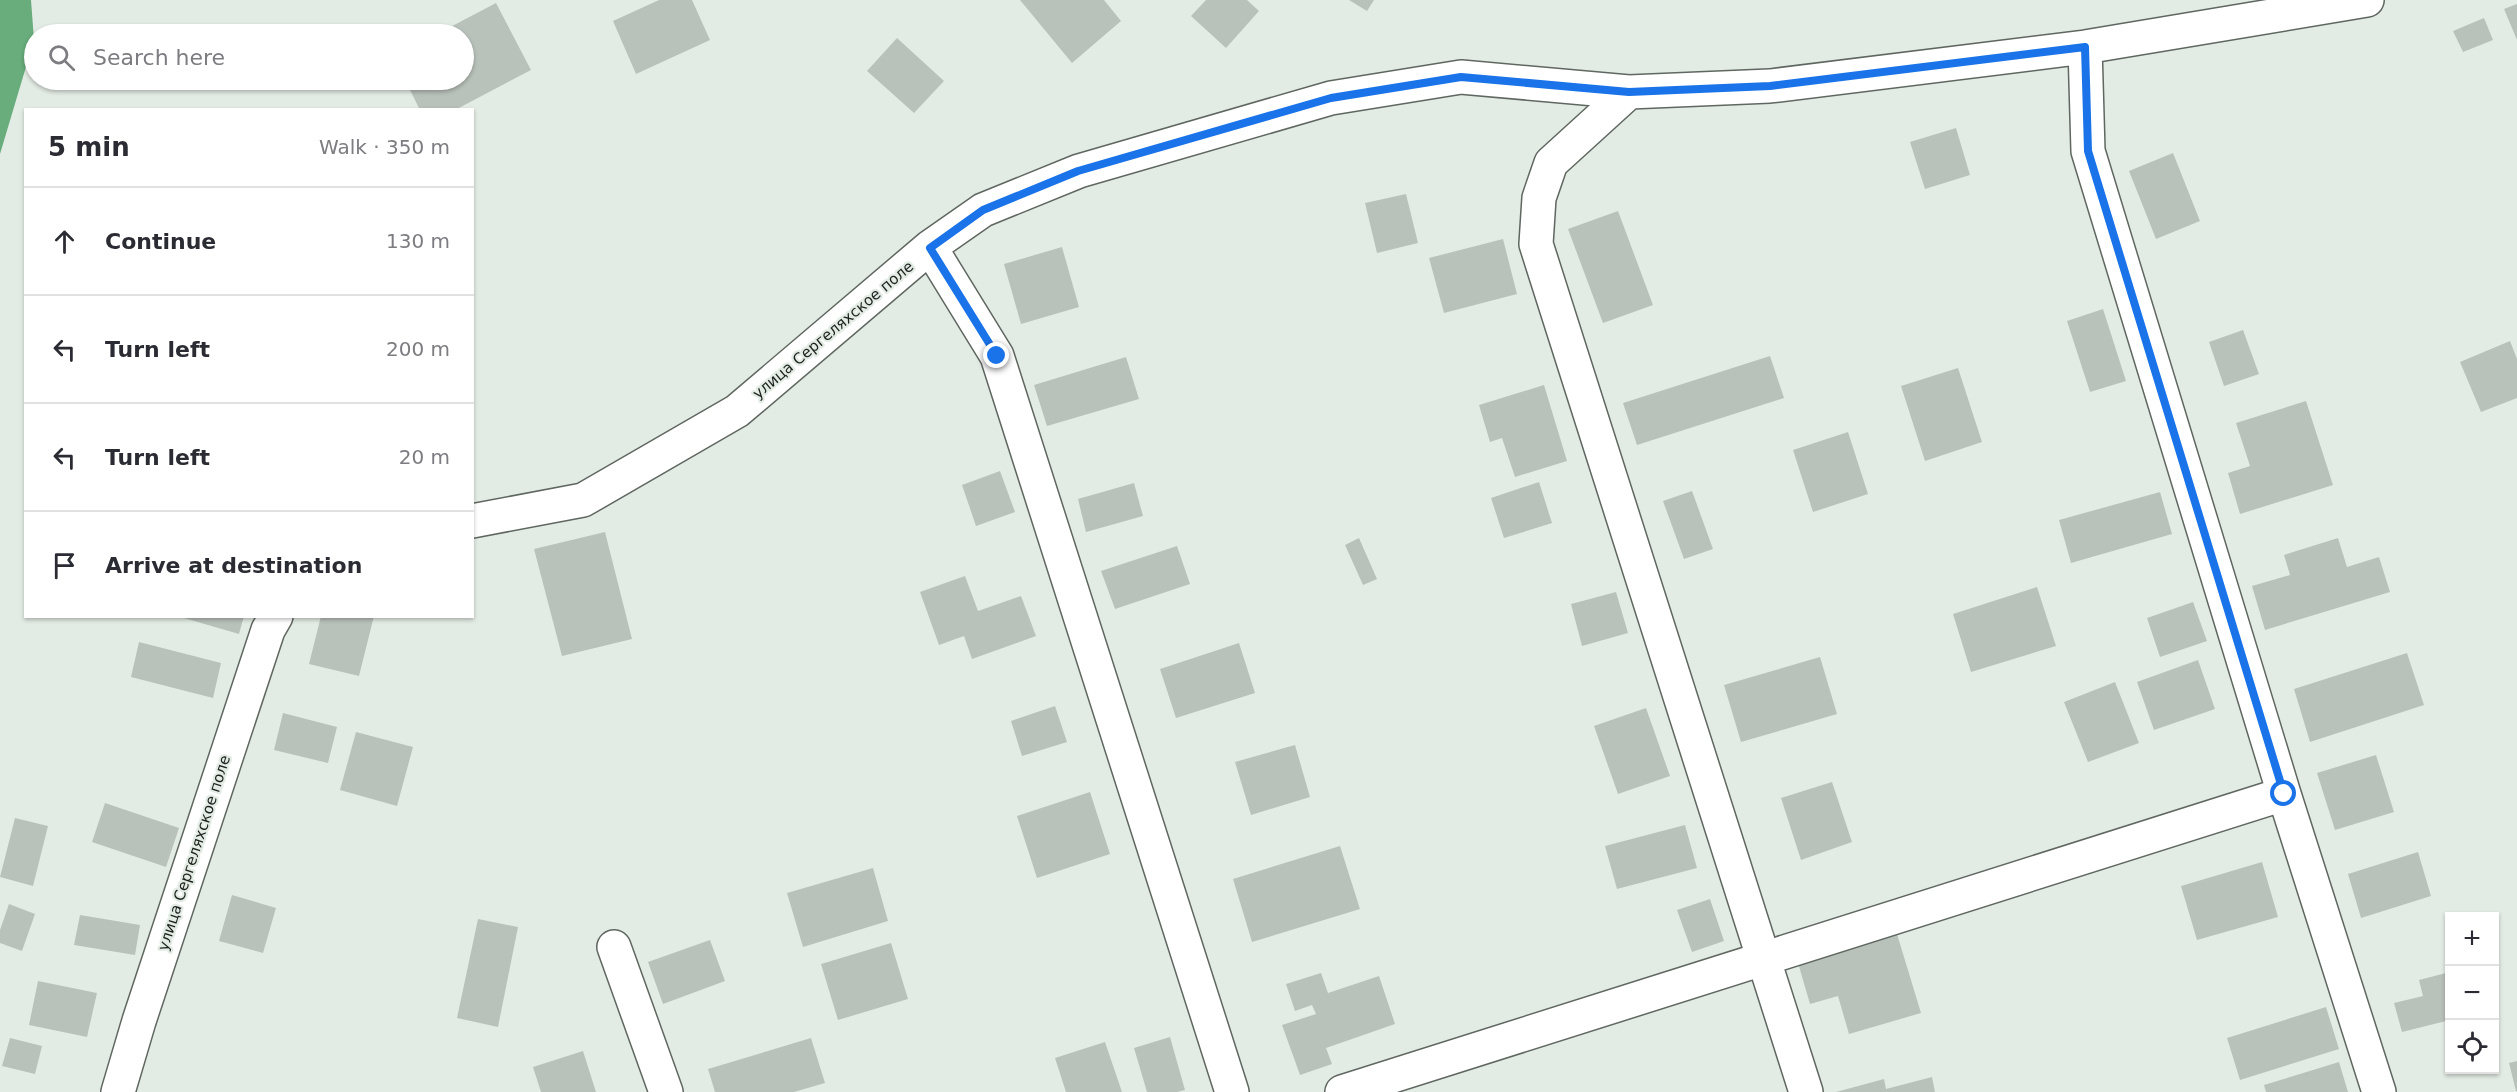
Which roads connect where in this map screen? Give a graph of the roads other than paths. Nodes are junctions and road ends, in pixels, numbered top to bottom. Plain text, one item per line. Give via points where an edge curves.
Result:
1 (2367, 0) edge
2 (2085, 47) junction
3 (1629, 92) junction
4 (930, 248) junction
5 (474, 521) edge
6 (275, 618) edge
7 (2284, 794) junction
8 (614, 947) dead end
9 (1765, 958) junction
10 (118, 1092) edge
11 (666, 1092) edge
12 (1232, 1092) edge
13 (1342, 1092) edge
14 (1806, 1092) edge
15 (2379, 1092) edge

1 - 2 street, улица Сергеляхское поле
2 - 3 street, улица Сергеляхское поле via 1770,86
2 - 7 street via 2088,151
3 - 4 street, улица Сергеляхское поле via 1461,77 1331,98 1078,171 983,210
3 - 9 street via 1551,163 1539,198 1536,244
4 - 5 street, улица Сергеляхское поле via 737,411 583,500
4 - 12 street via 997,356
6 - 10 street, улица Сергеляхское поле
7 - 9 street
7 - 15 street
8 - 11 street
9 - 13 street
9 - 14 street

